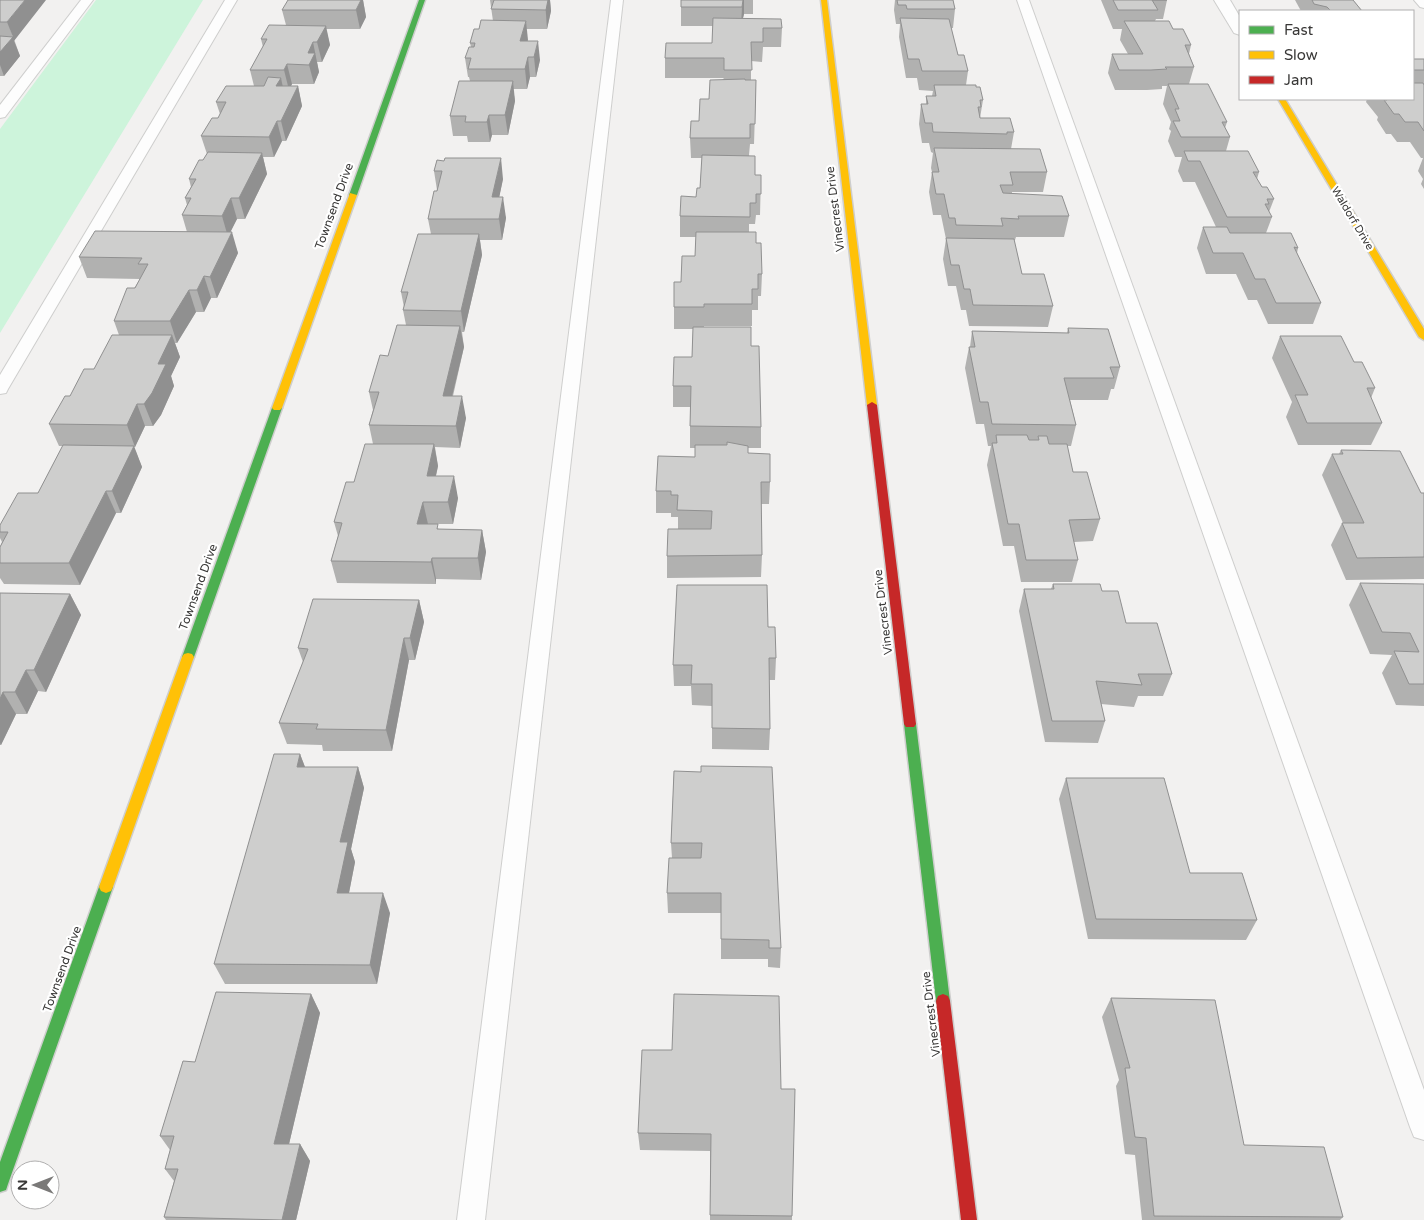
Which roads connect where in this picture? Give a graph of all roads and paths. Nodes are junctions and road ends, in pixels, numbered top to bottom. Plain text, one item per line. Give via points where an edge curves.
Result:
1 (87, 0) edge
2 (231, 0) edge
3 (422, 0) edge
4 (616, 0) edge
5 (824, 0) edge
6 (1023, 0) edge
7 (1222, 0) edge
8 (1420, 0) edge
9 (1424, 5) edge
10 (1239, 28) edge
11 (1282, 100) edge
12 (0, 114) edge
13 (1424, 337) edge
14 (0, 389) edge
15 (1424, 1127) edge
16 (0, 1184) edge
17 (471, 1220) edge
18 (969, 1220) edge

1 - 12 lane
2 - 14 lane
3 - 16 street, Townsend Drive
4 - 17 lane
5 - 18 street, Vinecrest Drive
6 - 15 lane
7 - 10 street
8 - 9 lane
11 - 13 street, Waldorf Drive

